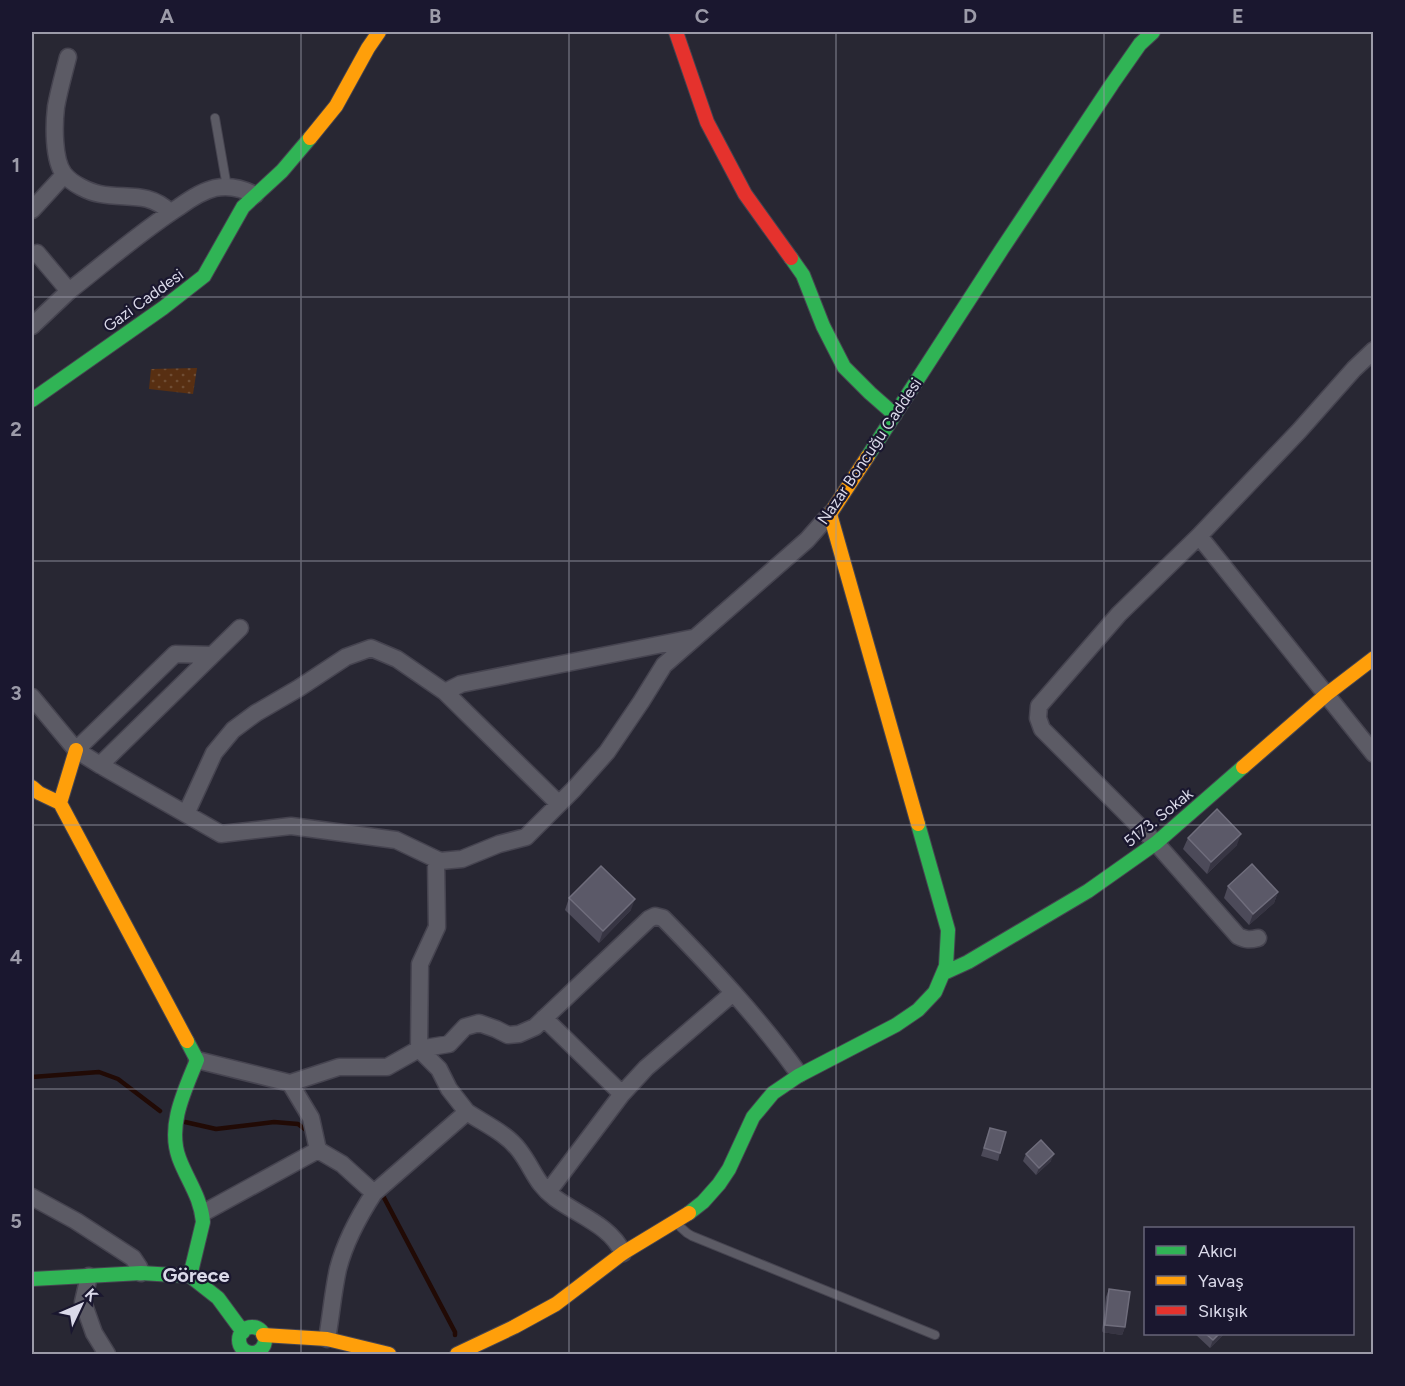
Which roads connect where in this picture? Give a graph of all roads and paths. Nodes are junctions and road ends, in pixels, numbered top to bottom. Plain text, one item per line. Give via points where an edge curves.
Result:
1 (378, 32) edge
2 (676, 32) edge
3 (1153, 32) edge
4 (68, 57) dead end
5 (215, 118) dead end
6 (64, 175) junction
7 (227, 187) junction
8 (255, 195) junction
9 (32, 210) edge
10 (170, 212) junction
11 (33, 251) edge
12 (69, 291) junction
13 (32, 326) edge
14 (1374, 350) edge
15 (32, 400) edge
16 (895, 415) junction
17 (830, 514) junction
18 (1199, 536) junction
19 (240, 628) dead end
20 (696, 638) junction
21 (212, 655) junction
22 (1374, 658) edge
23 (445, 692) junction
24 (1327, 694) junction
25 (32, 697) edge
26 (76, 750) junction
27 (1374, 754) edge
28 (100, 765) junction
29 (32, 787) edge
30 (60, 803) junction
31 (559, 804) junction
32 (186, 814) junction
33 (1156, 843) junction
34 (436, 860) junction
35 (1258, 938) dead end
36 (944, 973) junction
37 (733, 993) junction
38 (544, 1018) junction
39 (419, 1049) junction
40 (197, 1060) junction
41 (799, 1074) junction
42 (290, 1083) junction
43 (622, 1094) junction
44 (466, 1113) junction
45 (317, 1141) junction
46 (374, 1192) junction
47 (548, 1192) junction
48 (32, 1197) edge
49 (203, 1213) junction
50 (675, 1222) junction
51 (623, 1253) junction
52 (141, 1273) junction
53 (190, 1275) junction
54 (89, 1276) junction
55 (32, 1279) edge
56 (243, 1332) junction
57 (263, 1335) junction
58 (935, 1335) dead end
59 (337, 1346) edge
60 (107, 1354) edge
61 (253, 1354) edge
62 (389, 1354) edge
63 (457, 1354) edge

1 - 8 street, Gazi Caddesi via 336,106 282,171
2 - 16 street via 707,122 745,194 802,275 844,367
3 - 16 street, Nazar Boncuğu Caddesi via 1112,84
4 - 6 street via 56,107 55,141
5 - 7 lane
6 - 9 street
6 - 10 street via 100,194 152,200
7 - 8 street via 245,189
7 - 10 street via 203,192
8 - 15 street, Gazi Caddesi via 243,207 204,276
10 - 12 street
11 - 12 street
12 - 13 street
14 - 18 street
16 - 17 street, Nazar Boncuğu Caddesi
17 - 20 street, Nazar Boncuğu Caddesi via 807,540
17 - 36 street via 948,930 949,953
18 - 24 street
18 - 33 street via 1119,614 1039,706 1042,729
19 - 21 street
20 - 23 street via 461,684
20 - 31 street, Nazar Boncuğu Caddesi via 664,665 607,752
21 - 26 street via 175,654
21 - 28 street
22 - 24 street, 5173. Sokak
23 - 31 street
23 - 32 street via 398,658 371,648 346,657 233,730 214,753
24 - 27 street
24 - 33 street, 5173. Sokak
25 - 26 street
26 - 28 street
26 - 30 street
28 - 32 street
29 - 30 street
30 - 40 street
31 - 34 street, Nazar Boncuğu Caddesi via 526,837 462,859
32 - 34 street via 221,834 291,826 396,840
33 - 35 street via 1238,936
33 - 36 street, 5173. Sokak via 1088,891
34 - 39 street via 437,927 420,964
36 - 41 street via 922,1007 906,1019
37 - 38 street via 663,918 655,916
37 - 41 street
37 - 43 street via 646,1068
38 - 39 street via 519,1034 508,1035 479,1023 465,1028 449,1044
38 - 43 street
39 - 42 street via 387,1067 339,1066
39 - 44 street via 439,1069
40 - 42 street
40 - 49 street via 176,1119 176,1146
41 - 50 street via 759,1109 716,1190
42 - 45 street via 311,1118
43 - 47 street
44 - 46 street
44 - 47 street via 512,1142
45 - 46 street
45 - 49 street
46 - 59 street via 338,1269
47 - 51 street via 610,1234
48 - 52 street via 133,1258
49 - 53 street
50 - 51 street
50 - 58 lane via 692,1236
51 - 63 street via 536,1316
52 - 53 street
52 - 54 street
53 - 56 street via 218,1298
54 - 55 street
54 - 60 street via 83,1302 94,1333
56 - 57 street via 254,1328
56 - 61 street via 239,1340 242,1348
57 - 59 street
57 - 61 street via 263,1347
59 - 62 street

